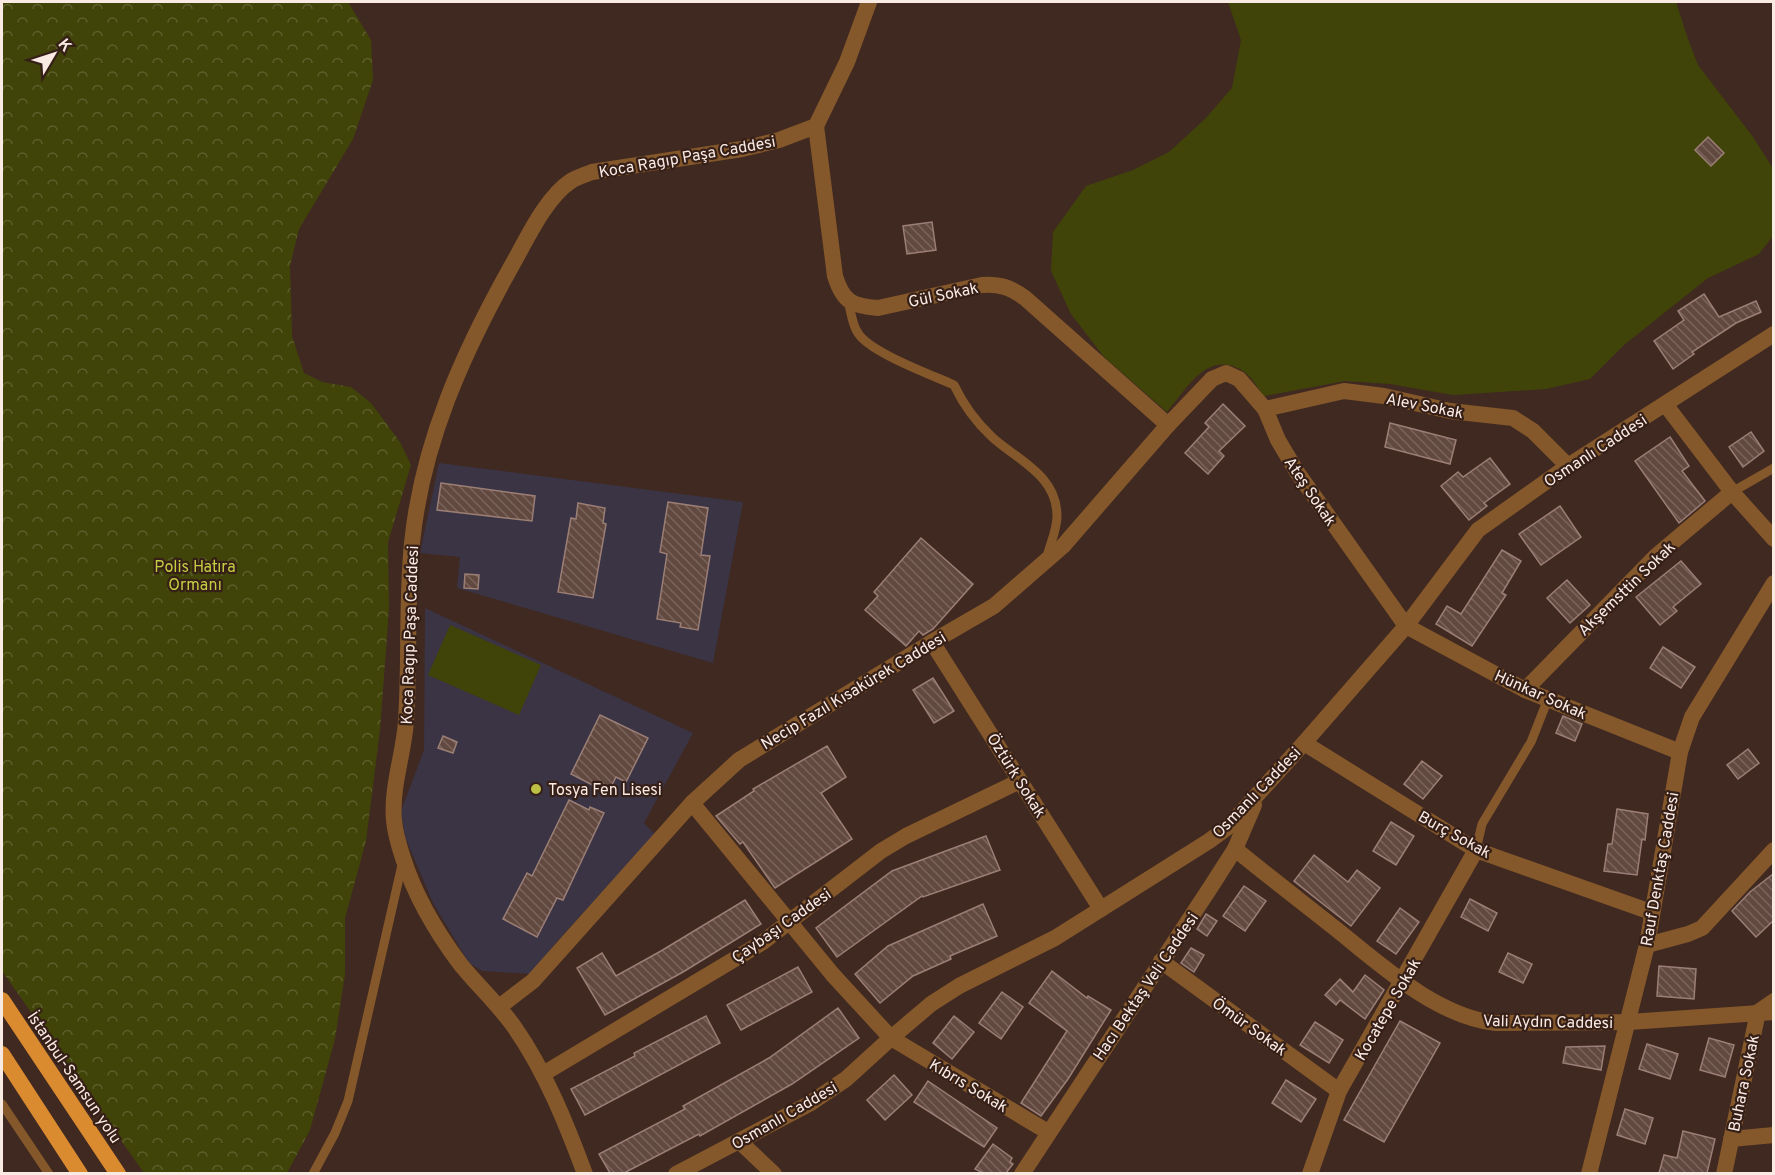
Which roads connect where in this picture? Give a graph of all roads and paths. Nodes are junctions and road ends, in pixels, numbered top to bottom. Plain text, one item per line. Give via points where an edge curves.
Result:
1 (869, 2) edge
2 (816, 126) junction
3 (848, 301) junction
4 (1773, 334) edge
5 (1212, 379) joint
6 (1665, 404) junction
7 (1265, 409) junction
8 (1168, 425) junction
9 (1568, 466) junction
10 (1773, 468) edge
11 (1732, 492) junction
12 (1773, 539) edge
13 (1045, 561) junction
14 (1773, 583) edge
15 (1406, 626) junction
16 (932, 642) junction
17 (1525, 690) junction
18 (1548, 699) junction
19 (1304, 743) junction
20 (1680, 752) junction
21 (1020, 781) junction
22 (1259, 793) junction
23 (692, 803) junction
24 (1235, 849) junction
25 (1476, 850) junction
26 (1773, 850) edge
27 (403, 859) junction
28 (1101, 909) junction
29 (1651, 912) junction
30 (789, 923) junction
31 (1647, 945) junction
32 (1161, 961) junction
33 (1402, 982) junction
34 (2, 1000) edge
35 (1773, 1001) edge
36 (499, 1007) junction
37 (1766, 1012) edge
38 (1629, 1022) junction
39 (891, 1038) junction
40 (2, 1054) edge
41 (543, 1074) junction
42 (1339, 1091) junction
43 (2, 1104) edge
44 (1048, 1132) junction
45 (1773, 1135) edge
46 (1731, 1139) junction
47 (739, 1142) junction
48 (709, 1157) junction
49 (50, 1173) edge
50 (80, 1173) edge
51 (118, 1173) edge
52 (313, 1173) edge
53 (585, 1173) edge
54 (676, 1173) edge
55 (702, 1173) edge
56 (774, 1173) edge
57 (1022, 1173) edge
58 (1310, 1173) edge
59 (1589, 1173) edge
60 (1724, 1173) edge

1 - 2 street via 847,62
2 - 3 street via 835,276
2 - 27 street, Koca Ragıp Paşa Caddesi via 779,140 592,172 571,181 540,217 482,319 435,431 415,522 407,598 406,723 394,811
3 - 8 street, Gül Sokak via 878,308 1000,284 1025,298
3 - 13 lane via 857,333 866,342 954,385 963,404 989,435 1040,474 1057,515
4 - 6 street, Osmanlı Caddesi
5 - 7 street, Ateş Sokak via 1226,373 1239,379
5 - 8 street, Necip Fazıl Kısakürek Caddesi
6 - 9 street, Osmanlı Caddesi
6 - 11 street
7 - 9 street, Alev Sokak via 1344,391 1450,411 1513,418 1533,431
7 - 15 street, Ateş Sokak via 1297,472
8 - 13 street, Necip Fazıl Kısakürek Caddesi via 1063,546
9 - 15 street, Osmanlı Caddesi via 1478,530
10 - 11 lane
11 - 12 street
11 - 17 street, Akşemsttin Sokak via 1656,556
13 - 16 street, Necip Fazıl Kısakürek Caddesi via 994,606
14 - 20 street, Rauf Denktaş Caddesi via 1692,717
15 - 17 street, Hünkar Sokak
15 - 19 street, Osmanlı Caddesi
16 - 21 street, Öztürk Sokak
16 - 23 street, Necip Fazıl Kısakürek Caddesi via 739,760
17 - 18 street, Hünkar Sokak
18 - 20 street, Hünkar Sokak
18 - 25 lane via 1531,742 1482,824
19 - 22 street, Osmanlı Caddesi
19 - 25 street, Burç Sokak
20 - 29 street, Rauf Denktaş Caddesi
21 - 28 street, Öztürk Sokak
21 - 30 street, Çaybaşı Caddesi via 881,851
22 - 24 street, Hacı Bektaş Veli Caddesi
22 - 28 street, Osmanlı Caddesi via 1209,841
23 - 30 street, Kıbrıs Sokak
23 - 36 street, Necip Fazıl Kısakürek Caddesi via 533,981
24 - 32 street, Hacı Bektaş Veli Caddesi
24 - 33 street, Vali Aydın Caddesi
25 - 29 street, Burç Sokak
25 - 33 street, Kocatepe Sokak
26 - 31 street via 1702,928
27 - 36 street, Koca Ragıp Paşa Caddesi via 444,941
27 - 52 lane via 348,1101
28 - 39 street, Osmanlı Caddesi via 1055,938 959,986
29 - 31 street, Rauf Denktaş Caddesi
30 - 39 street, Kıbrıs Sokak
30 - 41 street, Çaybaşı Caddesi
31 - 38 street, Rauf Denktaş Caddesi
32 - 42 street, Ömür Sokak
32 - 44 street, Hacı Bektaş Veli Caddesi
33 - 38 street, Vali Aydın Caddesi via 1463,1016 1480,1021
33 - 42 street, Kocatepe Sokak
34 - 51 highway, İstanbul-Samsun yolu
35 - 37 street, Buhara Sokak
36 - 41 street, Koca Ragıp Paşa Caddesi
37 - 38 street, Vali Aydın Caddesi
37 - 46 street, Buhara Sokak
38 - 59 street, Rauf Denktaş Caddesi
39 - 44 street, Kıbrıs Sokak
39 - 47 street, Osmanlı Caddesi via 830,1091
40 - 50 highway
41 - 53 street, Koca Ragıp Paşa Caddesi
42 - 58 street, Kocatepe Sokak
43 - 49 lane
44 - 57 street, Hacı Bektaş Veli Caddesi
45 - 46 street
46 - 60 street, Buhara Sokak
47 - 48 street, Osmanlı Caddesi
47 - 56 street
48 - 54 street, Osmanlı Caddesi
48 - 55 street

